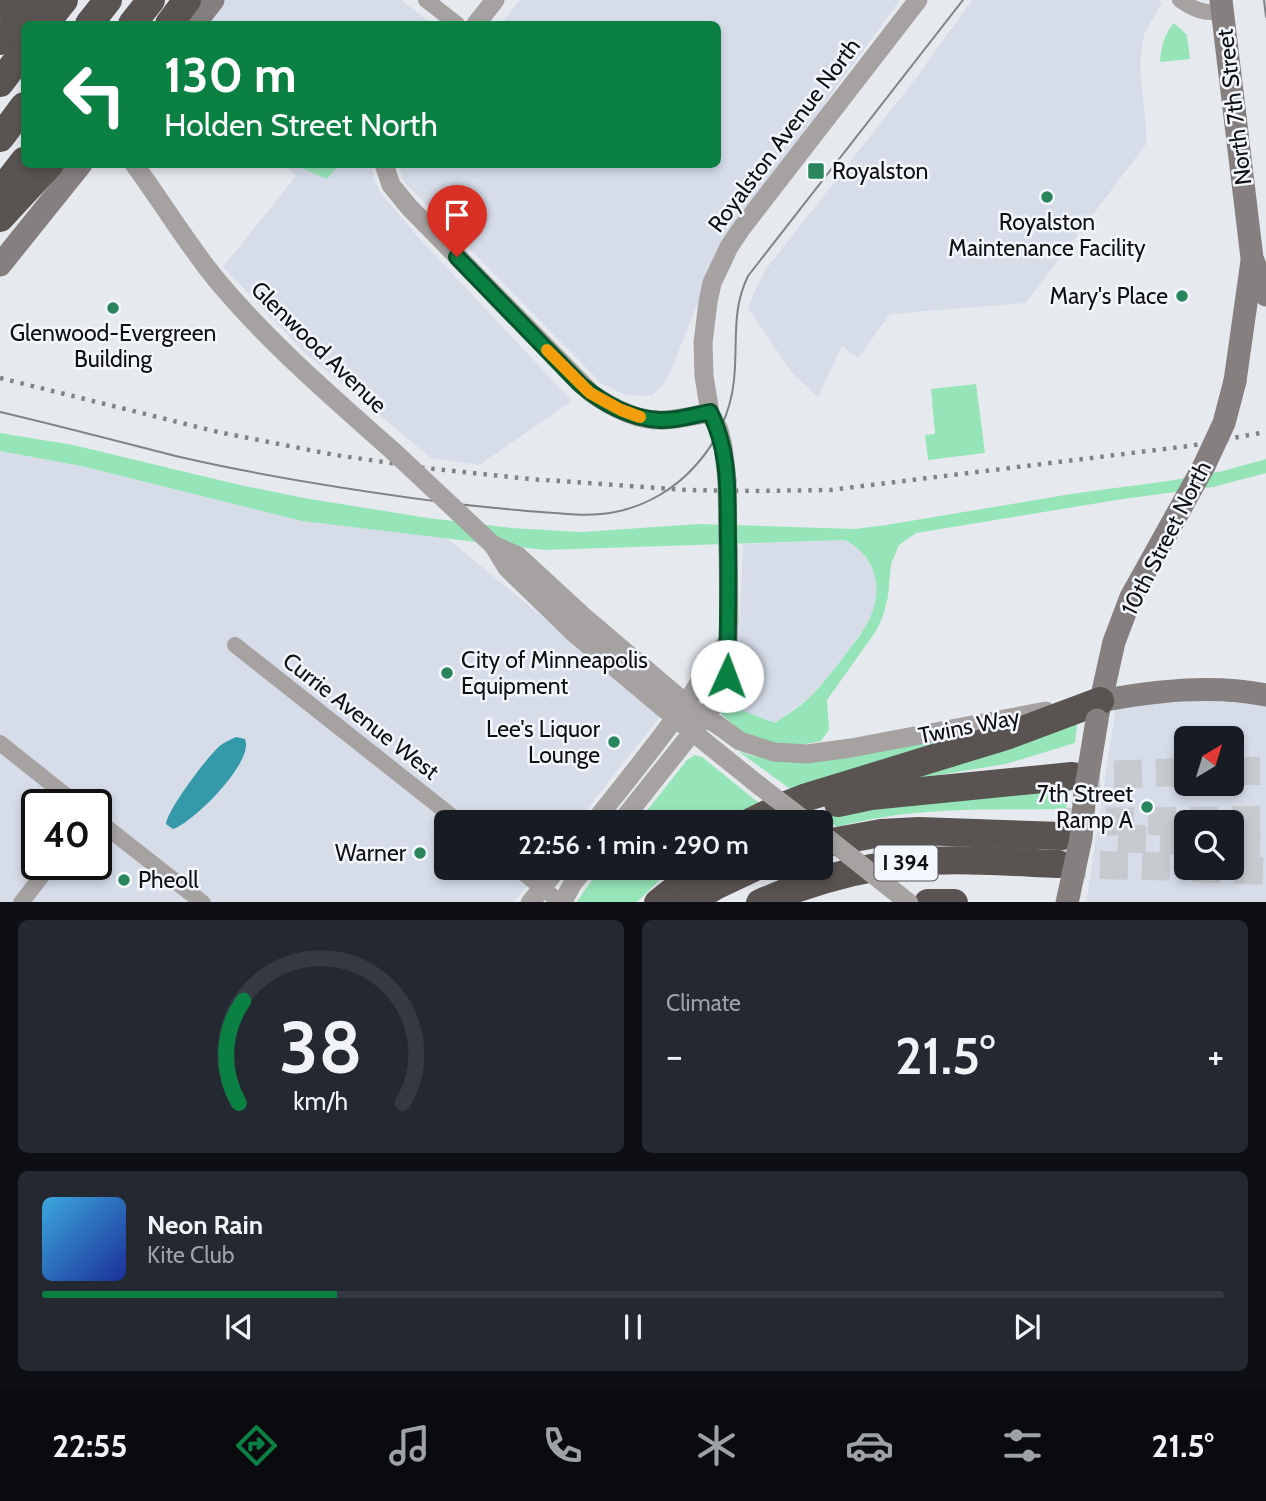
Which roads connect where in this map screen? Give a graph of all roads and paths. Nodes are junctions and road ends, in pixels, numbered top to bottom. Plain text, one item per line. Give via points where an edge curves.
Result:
1 (4, 0) edge
2 (33, 0) edge
3 (64, 0) edge
4 (108, 0) edge
5 (151, 0) edge
6 (187, 0) edge
7 (213, 0) edge
8 (426, 0) edge
9 (495, 0) edge
10 (918, 0) edge
11 (1180, 0) edge
12 (0, 5) edge
13 (1222, 6) edge
14 (47, 21) edge
15 (91, 21) edge
16 (134, 21) edge
17 (171, 21) edge
18 (196, 21) edge
19 (453, 21) edge
20 (478, 21) edge
21 (0, 42) edge
22 (21, 55) edge
23 (21, 60) edge
24 (0, 82) edge
25 (21, 110) edge
26 (0, 138) edge
27 (21, 165) edge
28 (137, 168) edge
29 (385, 168) edge
30 (57, 174) edge
31 (0, 192) edge
32 (0, 218) edge
33 (1252, 258) junction
34 (0, 265) edge
35 (1266, 295) edge
36 (710, 412) junction
37 (728, 641) junction
38 (235, 645) dead end
39 (1266, 695) edge
40 (680, 710) junction
41 (1098, 710) junction
42 (698, 725) junction
43 (0, 743) edge
44 (1072, 776) tunnel mouth
45 (58, 789) edge
46 (444, 810) edge
47 (603, 810) edge
48 (631, 810) edge
49 (775, 810) edge
50 (791, 810) edge
51 (813, 810) edge
52 (1063, 829) tunnel mouth
53 (112, 831) edge
54 (833, 842) edge
55 (833, 842) edge
56 (1058, 864) tunnel mouth
57 (38, 880) edge
58 (525, 880) edge
59 (548, 880) edge
60 (575, 880) edge
61 (673, 880) edge
62 (687, 880) edge
63 (729, 880) edge
64 (536, 895) edge
65 (21, 902) edge
66 (203, 902) edge
67 (561, 902) edge
68 (650, 902) edge
69 (658, 902) edge
70 (689, 902) edge
71 (760, 902) edge
72 (909, 902) edge
73 (928, 902) edge
74 (954, 902) edge
75 (1067, 902) edge

1 - 12 highway
2 - 21 highway
3 - 14 highway
4 - 15 highway
5 - 16 highway
6 - 17 highway
7 - 18 main road
8 - 19 street
9 - 20 street
10 - 36 street, Royalston Avenue North via 729,247 712,283 703,343
11 - 13 street via 1200,11
13 - 33 main road, North 7th Street
21 - 23 street
22 - 24 highway, bridge
25 - 26 highway
27 - 31 highway
28 - 40 street, Glenwood Avenue, bridge via 214,277 290,359 493,545 507,568 574,633
29 - 36 street via 391,185 408,207 590,393 621,410 662,421
30 - 32 highway
30 - 34 main road
33 - 35 main road, North 7th Street
33 - 41 main road, 10th Street North, bridge via 1235,381 1224,423 1131,597 1114,642
36 - 37 street, Royalston Avenue North, bridge via 719,430 727,480
37 - 40 street
37 - 42 street, Royalston Avenue North via 727,676 714,705
38 - 46 street, Currie Avenue West
39 - 41 main road, Twins Way via 1213,689 1142,693
40 - 42 street, Twins Way
40 - 47 street
41 - 42 street, Twins Way via 807,754 774,752 740,741 715,723
41 - 49 highway via 804,797
41 - 75 main road, 10th Street North, bridge via 1081,838
42 - 48 street, Royalston Avenue North
42 - 50 street, bridge
43 - 45 street
44 - 51 highway via 872,796
52 - 54 highway, I 394 via 949,823
53 - 66 street
55 - 72 street, bridge
56 - 71 highway, I 394 via 901,864 828,878
57 - 65 street
58 - 64 street
59 - 64 street
60 - 67 street
61 - 68 highway
62 - 69 highway
63 - 70 highway
64 - 67 street
73 - 74 highway

